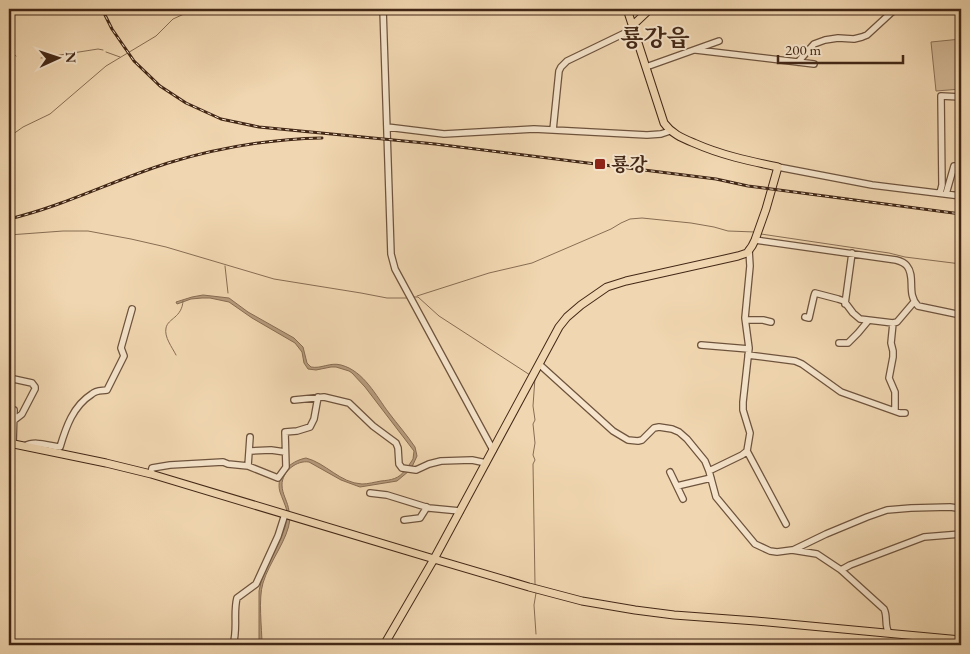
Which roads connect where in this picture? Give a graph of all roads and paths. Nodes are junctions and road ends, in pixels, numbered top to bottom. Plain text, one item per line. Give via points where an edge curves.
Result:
1 (383, 9) edge
2 (627, 9) edge
3 (650, 9) edge
4 (899, 9) edge
5 (632, 26) junction
6 (719, 41) dead end
7 (696, 50) junction
8 (798, 62) junction
9 (814, 64) dead end
10 (646, 68) junction
11 (961, 97) edge
12 (387, 127) junction
13 (553, 130) junction
14 (670, 131) junction
15 (778, 167) junction
16 (961, 167) edge
17 (943, 194) junction
18 (961, 196) edge
19 (757, 236) junction
20 (749, 250) junction
21 (852, 253) junction
22 (914, 302) junction
23 (845, 304) junction
24 (132, 309) dead end
25 (961, 315) edge
26 (804, 317) dead end
27 (746, 320) junction
28 (868, 320) junction
29 (771, 322) dead end
30 (893, 324) junction
31 (839, 343) dead end
32 (701, 345) dead end
33 (748, 352) junction
34 (539, 364) junction
35 (9, 378) edge
36 (318, 397) junction
37 (294, 400) dead end
38 (14, 410) dead end
39 (895, 411) junction
40 (905, 413) dead end
41 (13, 421) junction
42 (250, 437) dead end
43 (11, 444) edge
44 (25, 446) junction
45 (250, 450) junction
46 (493, 450) junction
47 (747, 451) junction
48 (285, 452) junction
49 (486, 464) junction
50 (248, 466) junction
51 (670, 472) dead end
52 (151, 474) junction
53 (710, 475) junction
54 (677, 486) junction
55 (370, 493) dead end
56 (683, 499) dead end
57 (427, 507) junction
58 (460, 511) junction
59 (961, 511) edge
60 (288, 515) junction
61 (404, 520) dead end
62 (786, 524) dead end
63 (961, 534) edge
64 (792, 550) junction
65 (434, 559) junction
66 (841, 570) junction
67 (889, 633) junction
68 (961, 640) edge
69 (234, 645) edge
70 (384, 645) edge

1 - 12 street
2 - 5 main road
3 - 5 main road
4 - 8 street via 862,38 838,38 814,44
5 - 10 main road
5 - 13 street via 627,32 561,66
6 - 7 street
7 - 8 street
7 - 10 street
8 - 9 street
10 - 14 main road via 664,124
11 - 17 street via 941,96
12 - 13 street via 444,134
12 - 46 street via 391,254 395,269
13 - 14 street via 647,135
14 - 15 main road via 710,151
15 - 17 street via 872,185
15 - 19 main road
16 - 17 street via 954,166
17 - 18 street
19 - 20 main road
19 - 21 street
20 - 27 street
20 - 34 main road via 738,256 608,287 567,317
21 - 22 street via 896,260 908,266
21 - 23 street
22 - 25 street via 918,306
22 - 30 street
23 - 26 street via 844,301 816,294 809,318
23 - 28 street via 860,318
24 - 44 street via 121,348 124,356 107,390 92,394 75,410 60,447 35,443
27 - 29 street
27 - 33 street
28 - 30 street
28 - 31 street via 848,344
30 - 39 street via 889,378 895,392
32 - 33 street
33 - 39 street via 795,361 841,392
33 - 47 street via 743,410 750,433
34 - 46 main road
34 - 53 street via 613,431 628,440 642,440 659,427 680,432 702,457
35 - 41 street via 35,386 22,414
36 - 37 street
36 - 48 street via 312,425 304,430 285,432
36 - 49 street via 352,405 396,443 402,468 416,470 441,461 472,460
38 - 41 street
39 - 40 street
41 - 43 street
42 - 45 street
43 - 44 main road
44 - 52 main road
45 - 48 street
45 - 50 street
46 - 49 main road
47 - 53 street
47 - 62 street
48 - 50 street via 286,467 278,478
49 - 58 main road
50 - 52 street via 198,463 152,468
51 - 54 street
52 - 60 main road
53 - 54 street
53 - 64 street via 716,497 755,544 770,551
54 - 56 street
55 - 57 street
57 - 58 street
57 - 61 street via 420,518
58 - 65 main road
59 - 64 street via 950,507 887,510
60 - 65 main road
60 - 69 street via 256,584 237,598
63 - 66 street via 924,537
64 - 66 street via 817,554
65 - 67 main road via 566,597 636,610
65 - 70 main road
66 - 67 street via 882,606
67 - 68 main road

